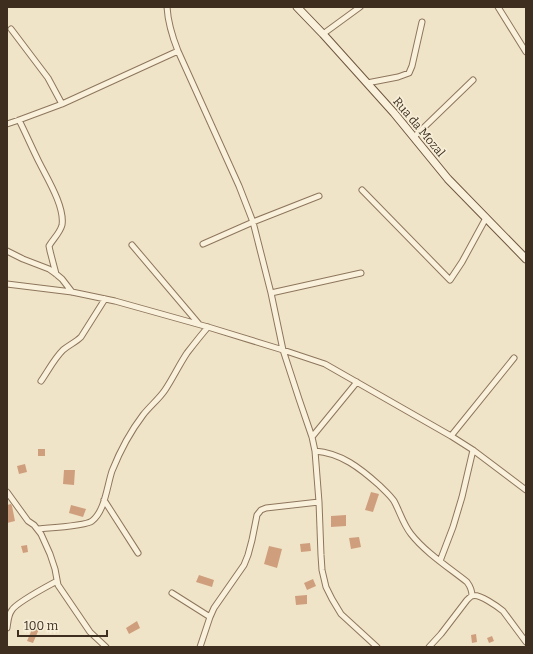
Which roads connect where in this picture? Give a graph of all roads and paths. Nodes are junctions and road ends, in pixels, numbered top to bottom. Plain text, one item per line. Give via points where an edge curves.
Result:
1 (167, 7) edge
2 (297, 7) edge
3 (360, 7) edge
4 (498, 7) edge
5 (422, 22) dead end
6 (11, 29) dead end
7 (323, 34) junction
8 (178, 51) junction
9 (526, 52) edge
10 (473, 80) dead end
11 (367, 83) junction
12 (62, 104) junction
13 (19, 120) junction
14 (7, 124) edge
15 (414, 137) junction
16 (362, 190) dead end
17 (319, 196) dead end
18 (486, 218) junction
19 (254, 222) junction
20 (203, 244) dead end
21 (132, 245) dead end
22 (7, 251) edge
23 (526, 259) edge
24 (361, 273) dead end
25 (56, 274) junction
26 (7, 284) edge
27 (72, 292) junction
28 (271, 293) junction
29 (105, 298) junction
30 (200, 325) junction
31 (208, 327) junction
32 (283, 350) junction
33 (514, 358) dead end
34 (41, 381) dead end
35 (357, 382) junction
36 (451, 436) junction
37 (312, 437) junction
38 (473, 450) junction
39 (315, 451) junction
40 (526, 490) edge
41 (7, 492) edge
42 (9, 498) edge
43 (104, 500) junction
44 (319, 502) junction
45 (38, 529) junction
46 (138, 552) dead end
47 (440, 561) junction
48 (57, 581) junction
49 (172, 593) dead end
50 (472, 596) junction
51 (210, 617) junction
52 (7, 628) edge
53 (526, 642) edge
54 (106, 647) edge
55 (200, 647) edge
56 (377, 647) edge
57 (429, 647) edge

1 - 8 street
2 - 7 main road, Rua da Mozal
3 - 7 street
4 - 9 street
5 - 11 street via 409,73
6 - 12 street via 48,78
7 - 11 main road, Rua da Mozal
8 - 12 street
8 - 19 street
10 - 15 street
11 - 15 main road, Rua da Mozal
12 - 13 street
13 - 14 street
13 - 25 street via 60,208 62,227 49,246
15 - 18 main road, Rua da Mozal via 448,179
16 - 18 street via 450,280
17 - 19 street
18 - 23 main road, Rua da Mozal
19 - 20 street
19 - 28 street
21 - 30 street
22 - 25 street
24 - 28 street
25 - 27 street
26 - 27 street
27 - 29 street
28 - 32 street
29 - 30 street
29 - 34 street via 81,337 63,351
30 - 31 street
31 - 32 street
31 - 43 street via 187,354 165,390 128,436
32 - 35 street via 325,364
32 - 37 street
33 - 36 street
35 - 36 street
35 - 37 street
36 - 38 street
37 - 39 street
38 - 40 street
38 - 47 street via 454,527
39 - 44 street
39 - 47 street via 335,455 370,477 394,500 411,534
41 - 42 street
42 - 45 street
43 - 45 street via 97,517 90,523
43 - 46 street
44 - 51 street via 266,508 257,514 244,565 220,598
44 - 56 street via 322,570 326,587 341,614
45 - 48 street via 50,554
47 - 50 street via 467,582
48 - 52 street via 15,606 11,610
48 - 54 street via 90,632
49 - 51 street
50 - 53 street via 498,607
50 - 57 street
51 - 55 street

